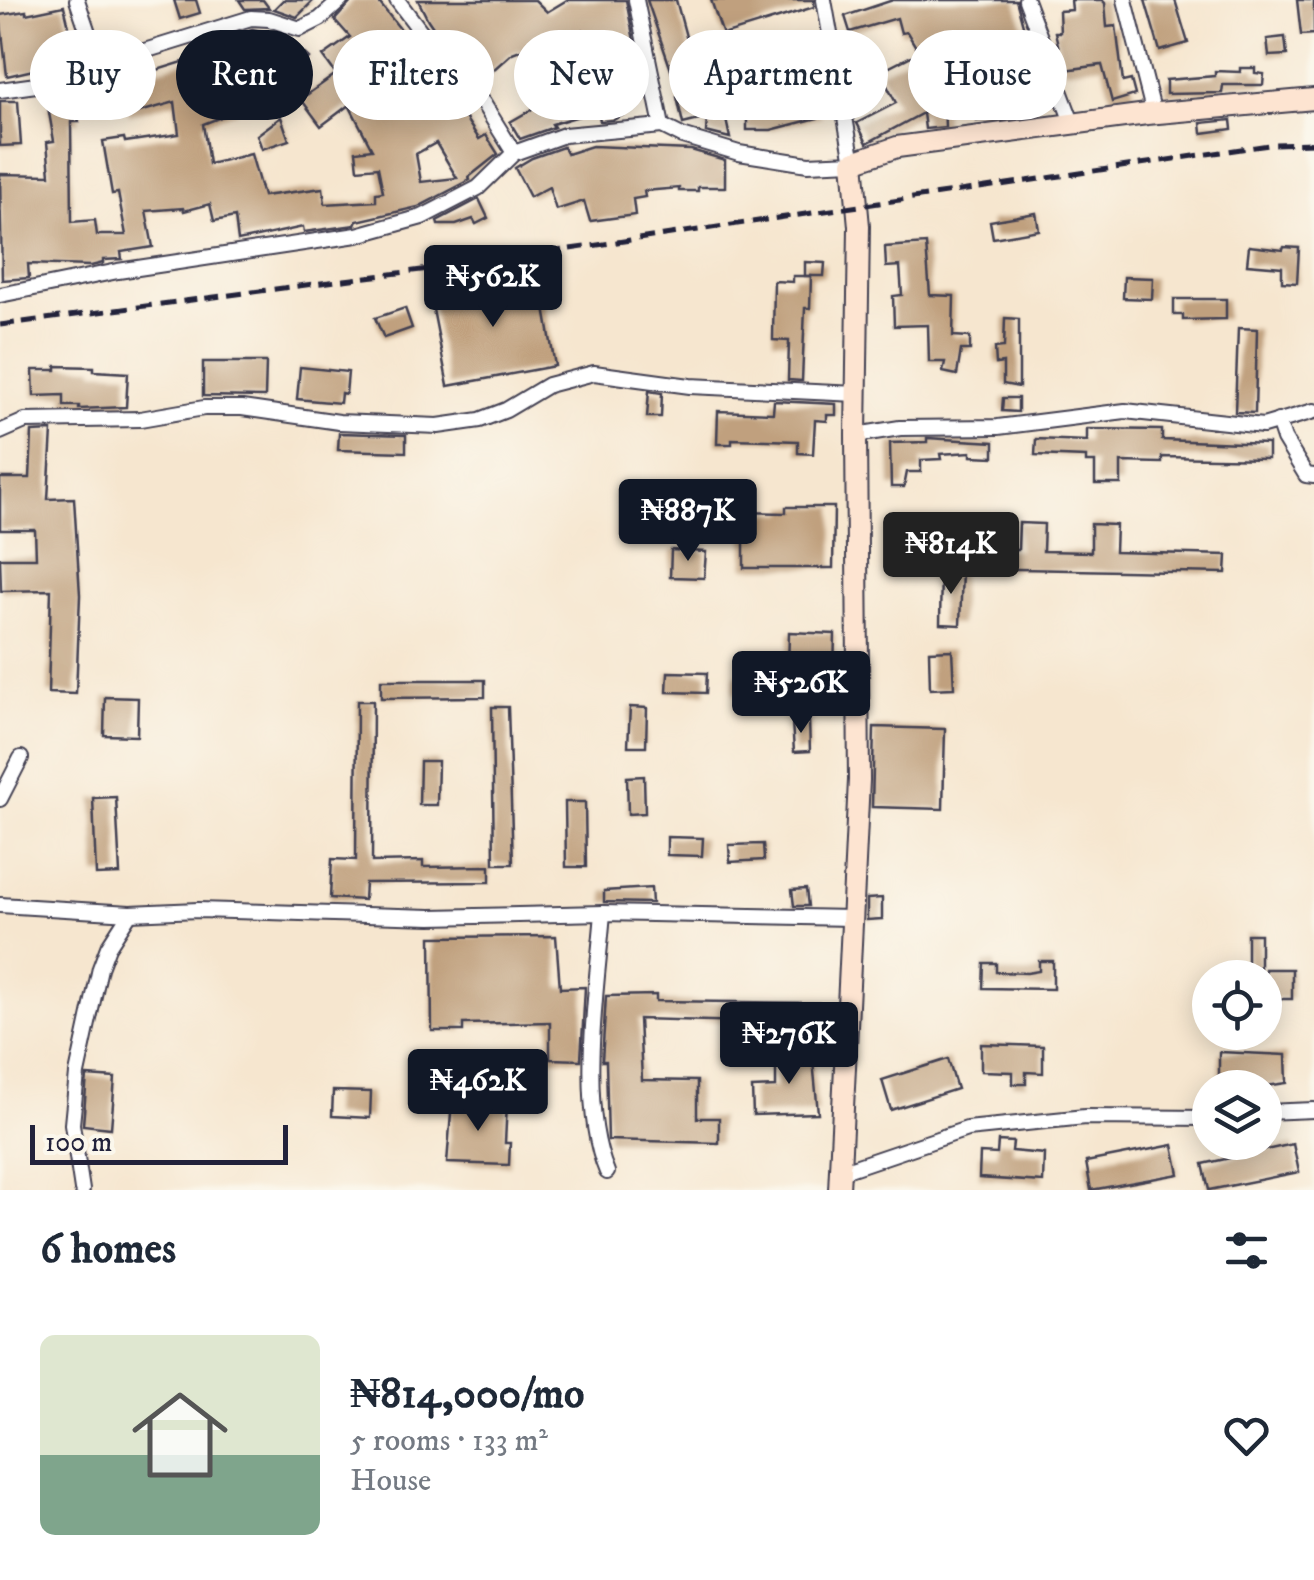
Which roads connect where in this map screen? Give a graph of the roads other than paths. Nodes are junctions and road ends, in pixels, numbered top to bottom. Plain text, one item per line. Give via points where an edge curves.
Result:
1 (77, 0) edge
2 (342, 0) edge
3 (397, 0) edge
4 (636, 0) edge
5 (824, 0) edge
6 (1026, 0) edge
7 (1124, 0) edge
8 (88, 30) edge
9 (156, 48) edge
10 (30, 86) edge
11 (0, 90) edge
12 (1314, 98) edge
13 (1154, 114) junction
14 (1073, 125) junction
15 (662, 126) junction
16 (514, 152) junction
17 (853, 162) junction
18 (0, 294) edge
19 (857, 394) junction
20 (1314, 411) edge
21 (1278, 422) junction
22 (0, 432) edge
23 (856, 434) junction
24 (1314, 476) edge
25 (21, 758) dead end
26 (0, 799) edge
27 (0, 905) edge
28 (130, 913) junction
29 (602, 913) junction
30 (852, 918) junction
31 (1314, 1110) edge
32 (1282, 1111) edge
33 (1192, 1118) edge
34 (608, 1172) dead end
35 (839, 1181) edge
36 (82, 1190) edge

1 - 8 street
2 - 9 street via 300,29 251,18
3 - 16 street via 483,103
4 - 15 street
5 - 17 street
6 - 14 street
7 - 13 street
10 - 11 street
12 - 13 street
13 - 14 street
14 - 17 street via 896,147
15 - 16 street via 564,135
15 - 17 street via 739,154 808,164
16 - 18 street via 478,188 422,218 356,235
17 - 19 street
19 - 22 street via 594,374 548,385 480,420 438,426 204,408 140,419 26,420
19 - 23 street
20 - 21 street
21 - 23 street via 1231,424 1125,411
21 - 24 street via 1306,476
23 - 30 street
25 - 26 street
27 - 28 street
28 - 29 street
28 - 36 street via 100,968 76,1074 72,1124
29 - 30 street
29 - 34 street via 593,1098 594,1130
30 - 35 street
31 - 32 street
33 - 35 street via 1085,1117 967,1129

